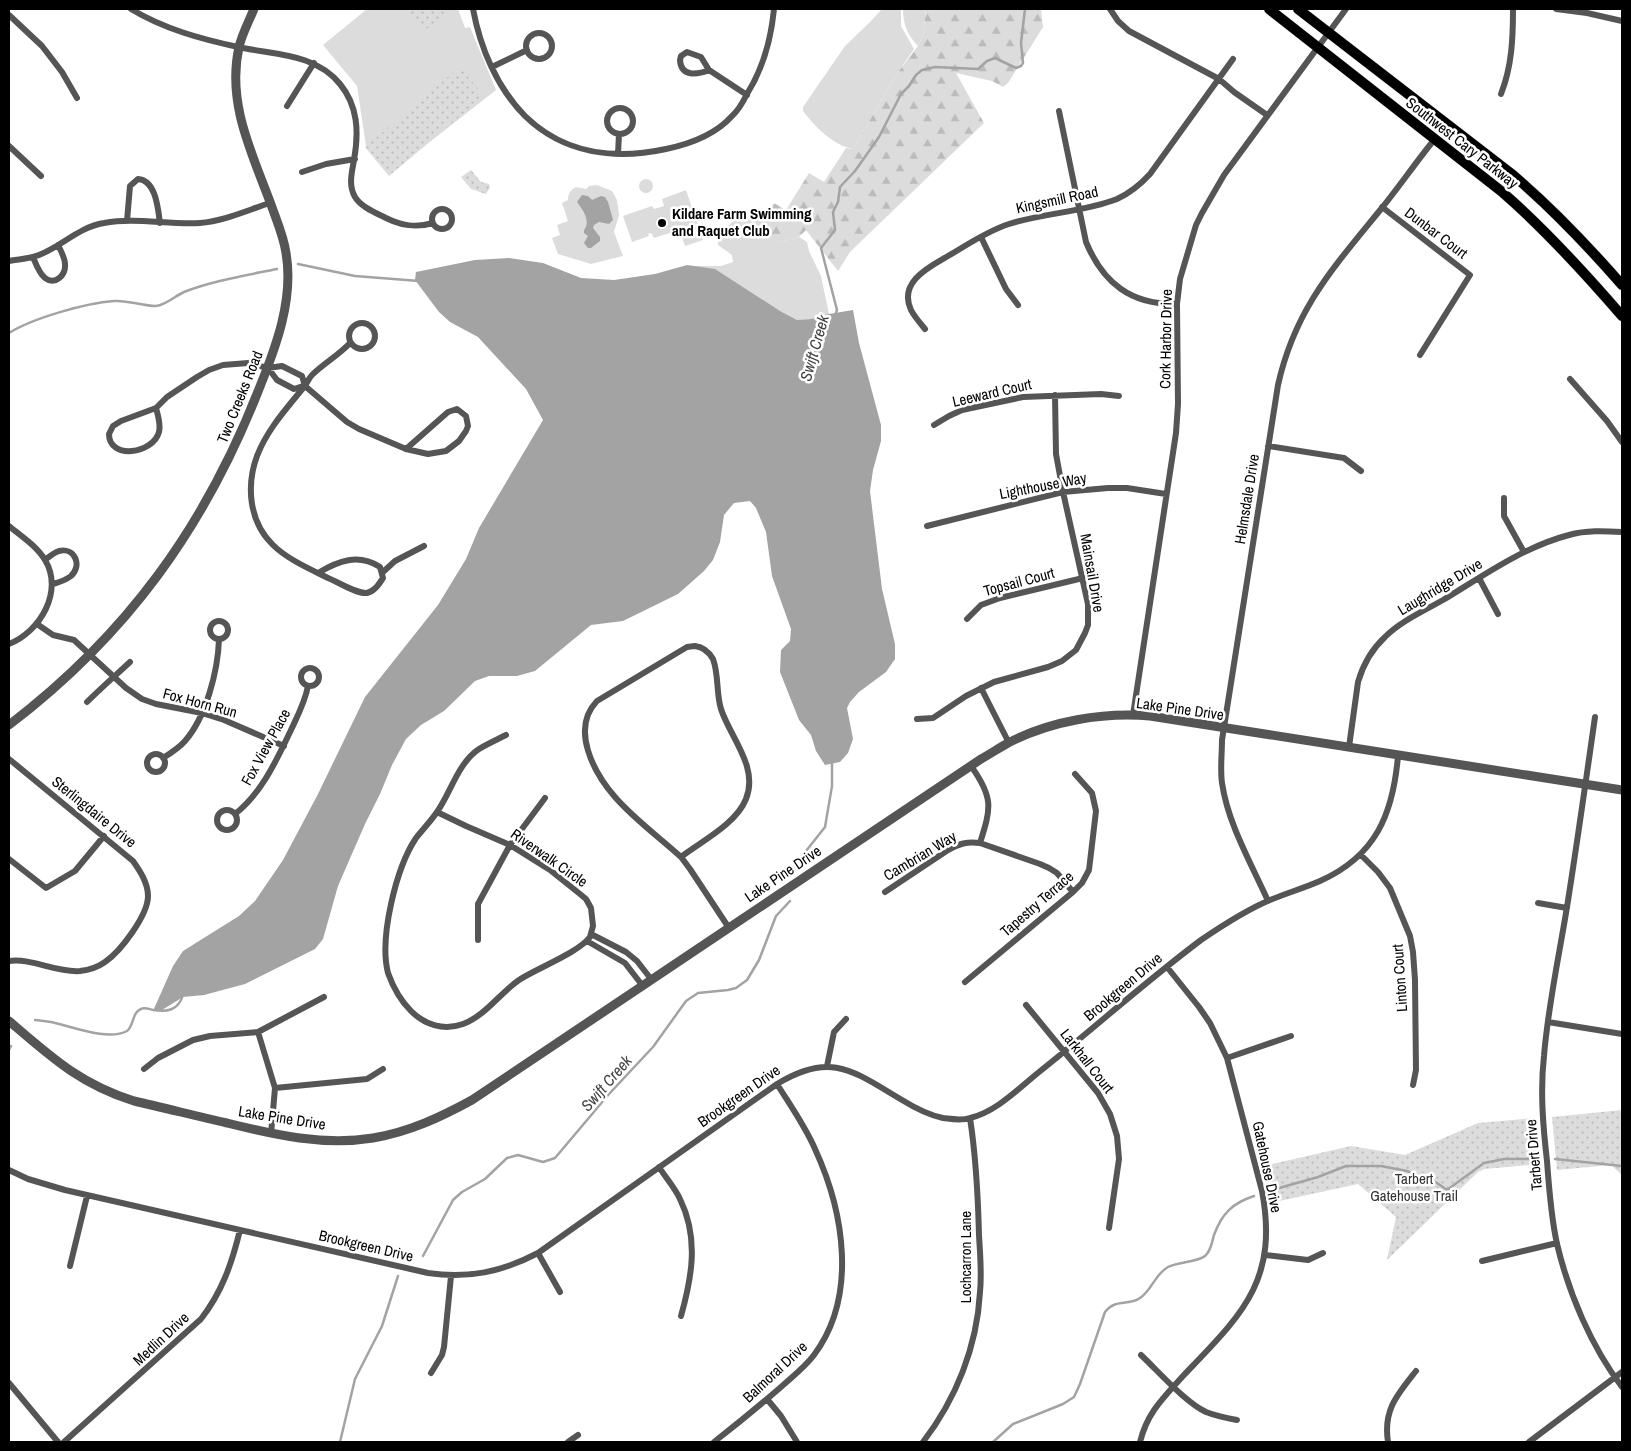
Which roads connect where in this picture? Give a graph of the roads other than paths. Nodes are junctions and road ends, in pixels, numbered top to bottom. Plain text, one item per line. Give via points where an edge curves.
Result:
1 (131, 9) edge
2 (254, 9) edge
3 (473, 9) edge
4 (774, 9) edge
5 (1110, 9) edge
6 (1269, 9) edge
7 (1298, 9) edge
8 (1346, 9) edge
9 (1513, 9) edge
10 (1556, 9) edge
11 (9, 15) edge
12 (1622, 21) edge
13 (1328, 33) junction
14 (239, 47) junction
15 (1317, 48) junction
16 (527, 50) junction
17 (1233, 59) dead end
18 (314, 64) junction
19 (492, 67) junction
20 (709, 70) junction
21 (1219, 79) junction
22 (1501, 94) dead end
23 (747, 95) junction
24 (77, 98) dead end
25 (287, 106) dead end
26 (1058, 111) dead end
27 (1267, 115) junction
28 (619, 134) junction
29 (1434, 140) junction
30 (9, 146) edge
31 (618, 154) junction
32 (355, 159) junction
33 (302, 172) dead end
34 (41, 176) dead end
35 (270, 203) junction
36 (1382, 207) junction
37 (1078, 208) junction
38 (128, 220) junction
39 (160, 222) junction
40 (434, 223) dead end
41 (981, 237) junction
42 (58, 245) junction
43 (33, 257) junction
44 (9, 261) edge
45 (1622, 286) edge
46 (1177, 304) junction
47 (1018, 305) dead end
48 (1622, 316) edge
49 (925, 329) dead end
50 (350, 343) junction
51 (1420, 355) dead end
52 (268, 368) junction
53 (1570, 378) dead end
54 (305, 386) junction
55 (1055, 395) junction
56 (1119, 396) dead end
57 (156, 408) junction
58 (934, 426) dead end
59 (1622, 442) edge
60 (1268, 446) junction
61 (406, 449) junction
62 (1361, 471) dead end
63 (1063, 492) junction
64 (1166, 494) junction
65 (1504, 498) dead end
66 (9, 526) edge
67 (927, 526) dead end
68 (1622, 532) edge
69 (424, 546) dead end
70 (1524, 552) junction
71 (45, 560) junction
72 (383, 572) junction
73 (318, 573) junction
74 (1083, 578) junction
75 (1480, 578) junction
76 (53, 584) junction
77 (1498, 614) dead end
78 (968, 619) dead end
79 (37, 624) junction
80 (219, 639) dead end
81 (9, 644) edge
82 (91, 655) junction
83 (130, 662) dead end
84 (114, 677) junction
85 (308, 686) dead end
86 (981, 688) junction
87 (87, 702) dead end
88 (202, 713) junction
89 (1133, 715) junction
90 (1595, 717) dead end
91 (917, 718) dead end
92 (9, 725) edge
93 (1224, 729) junction
94 (506, 735) dead end
95 (1009, 743) junction
96 (284, 746) junction
97 (1349, 748) junction
98 (1398, 756) junction
99 (9, 758) edge
100 (163, 758) dead end
101 (971, 766) junction
102 (1075, 774) dead end
103 (1586, 784) junction
104 (1622, 790) edge
105 (545, 798) dead end
106 (437, 812) junction
107 (235, 814) dead end
108 (104, 836) junction
109 (510, 844) junction
110 (980, 844) junction
111 (1361, 855) junction
112 (681, 857) junction
113 (9, 859) edge
114 (885, 892) dead end
115 (1073, 892) junction
116 (1268, 901) junction
117 (1538, 903) dead end
118 (1567, 908) junction
119 (729, 928) junction
120 (591, 934) junction
121 (478, 940) dead end
122 (587, 941) junction
123 (9, 961) edge
124 (1167, 967) junction
125 (652, 979) junction
126 (964, 982) dead end
127 (642, 985) junction
128 (324, 998) dead end
129 (1026, 1005) dead end
130 (846, 1019) dead end
131 (9, 1021) edge
132 (1548, 1022) junction
133 (258, 1032) junction
134 (1622, 1034) edge
135 (1291, 1036) dead end
136 (1065, 1052) junction
137 (1227, 1058) junction
138 (828, 1066) junction
139 (144, 1069) dead end
140 (383, 1069) dead end
141 (777, 1084) junction
142 (1413, 1084) dead end
143 (276, 1088) junction
144 (970, 1118) junction
145 (271, 1134) junction
146 (659, 1167) junction
147 (9, 1170) edge
148 (87, 1196) junction
149 (1109, 1228) dead end
150 (240, 1230) junction
151 (1557, 1243) junction
152 (538, 1253) junction
153 (1323, 1253) dead end
154 (1265, 1255) junction
155 (1482, 1260) dead end
156 (70, 1266) dead end
157 (451, 1276) junction
158 (560, 1292) dead end
159 (681, 1316) dead end
160 (1141, 1355) dead end
161 (1416, 1371) dead end
162 (1622, 1372) edge
163 (431, 1374) dead end
164 (1615, 1378) junction
165 (9, 1383) edge
166 (1174, 1386) junction
167 (1622, 1387) edge
168 (767, 1399) junction
169 (1237, 1420) dead end
170 (578, 1434) dead end
171 (58, 1442) edge
172 (64, 1442) edge
173 (568, 1442) edge
174 (714, 1442) edge
175 (797, 1442) edge
176 (923, 1442) edge
177 (1140, 1442) edge
178 (1388, 1442) edge
179 (1529, 1442) edge

1 - 14 street via 180,32
2 - 14 street, Two Creeks Road
3 - 19 street
4 - 23 street via 772,33 762,67
5 - 21 street via 1130,31
6 - 15 main road, Southwest Cary Parkway
7 - 13 main road, Southwest Cary Parkway
8 - 13 street, Cork Harbor Drive
9 - 22 street via 1512,51
10 - 12 street
11 - 24 street via 42,46
13 - 15 street, Cork Harbor Drive
13 - 45 main road, Southwest Cary Parkway via 1537,196 1589,247
14 - 18 street
14 - 35 street, Two Creeks Road via 238,109
15 - 27 street, Cork Harbor Drive
15 - 29 main road, Southwest Cary Parkway
16 - 16 street via 532,57 541,60 552,52 551,39 536,33 527,42
16 - 19 street
17 - 21 street, Kingsmill Road
18 - 25 street
18 - 32 street via 329,73 350,100 357,122
19 - 31 street via 524,116 542,130 576,147
20 - 20 street via 701,56 694,53 687,52 680,60 683,69 690,74
20 - 23 street
21 - 27 street
21 - 37 street, Kingsmill Road via 1140,185 1119,198
23 - 31 street via 727,122 700,138 681,146 642,154
26 - 37 street
27 - 46 street, Cork Harbor Drive via 1202,213 1186,257
28 - 28 street via 628,132 633,124 630,112 622,108 610,112 607,119 611,130
28 - 31 street
29 - 36 street, Helmsdale Drive
29 - 48 main road, Southwest Cary Parkway via 1530,216
30 - 34 street
32 - 33 street
32 - 40 street via 352,190 363,205 401,224 422,226
35 - 39 street via 203,223
35 - 52 street, Two Creeks Road via 284,243 288,274 284,312
36 - 51 street, Dunbar Court via 1470,275
36 - 60 street, Helmsdale Drive via 1325,278 1292,337 1281,368
37 - 41 street, Kingsmill Road via 1009,224
37 - 46 street via 1089,250 1109,280 1139,299
38 - 39 street
38 - 39 street via 130,186 142,179 154,193
38 - 42 street via 104,222
41 - 47 street via 1006,289
41 - 49 street, Kingsmill Road via 917,275 909,293 911,310
42 - 43 street
42 - 43 street via 65,263 58,280 49,281 44,277
43 - 44 street
46 - 64 street, Cork Harbor Drive via 1178,404
50 - 50 street via 358,349 367,349 375,339 374,330 368,324 356,324 349,332
50 - 54 street via 311,376
52 - 54 street via 277,380 294,389
52 - 54 street via 282,366 302,376
52 - 57 street via 256,364 223,365 209,370 167,397
52 - 82 street, Two Creeks Road via 228,462 180,546 144,596
53 - 59 street
54 - 61 street via 347,422
54 - 73 street via 264,441 253,470 250,496 267,539 280,551
55 - 56 street, Leeward Court
55 - 58 street, Leeward Court via 1022,397 962,410
55 - 63 street, Mainsail Drive via 1056,454
57 - 57 street via 113,426 108,434 110,443 136,451 149,444 159,433
60 - 62 street via 1344,458
60 - 93 street, Helmsdale Drive
61 - 61 street via 428,454 446,451 466,431 466,416 457,409 448,412
63 - 64 street, Lighthouse Way via 1127,488
63 - 67 street, Lighthouse Way
63 - 74 street, Mainsail Drive
64 - 89 street, Cork Harbor Drive
65 - 70 street via 1504,516
66 - 71 street
68 - 70 street, Laughridge Drive via 1571,534
69 - 72 street via 395,560
70 - 75 street, Laughridge Drive
71 - 76 street
71 - 76 street via 64,550 70,552 78,563 72,575
72 - 73 street via 376,564 343,560
72 - 73 street via 379,586 363,593
74 - 78 street, Topsail Court via 1000,598 981,605
74 - 86 street, Mainsail Drive via 1088,625 1076,650 1048,667
75 - 77 street
75 - 97 street, Laughridge Drive via 1396,628 1378,644 1361,673
76 - 79 street via 49,601
79 - 81 street
79 - 82 street, Fox Horn Run via 53,635 74,640
80 - 88 street via 216,669
82 - 84 street, Fox Horn Run
82 - 92 street, Two Creeks Road
83 - 84 street
84 - 87 street
84 - 88 street, Fox Horn Run via 142,699
85 - 96 street, Fox View Place via 306,698
86 - 91 street, Mainsail Drive via 933,718
86 - 95 street
88 - 96 street, Fox Horn Run
88 - 100 street via 185,741
89 - 93 street, Lake Pine Drive
89 - 95 street, Lake Pine Drive via 1068,722
90 - 103 street, Tarbert Drive
93 - 97 street, Lake Pine Drive
93 - 116 street, Helmsdale Drive via 1222,784 1235,828
94 - 106 street via 477,750 466,761
95 - 101 street, Lake Pine Drive
96 - 107 street, Fox View Place via 266,778
97 - 98 street, Lake Pine Drive
98 - 103 street, Lake Pine Drive
98 - 111 street, Brookgreen Drive via 1390,808 1380,829
99 - 108 street, Sterlingdaire Drive
101 - 110 street via 986,789 988,800 988,817
101 - 119 street, Lake Pine Drive
102 - 115 street, Tapestry Terrace via 1092,793 1096,811 1088,870
103 - 104 street, Lake Pine Drive
103 - 118 street, Tarbert Drive
105 - 109 street
106 - 109 street, Riverwalk Circle
106 - 122 street via 416,839 398,880 385,946 393,985 416,1016 445,1028 465,1023 519,980
108 - 113 street via 76,871 46,888
108 - 123 street, Sterlingdaire Drive via 133,861 143,877 148,896 138,925 111,958 88,970 73,971 27,960
109 - 120 street, Riverwalk Circle via 550,870 586,900 593,918
109 - 121 street via 478,904
110 - 114 street, Cambrian Way via 965,842 956,846
110 - 115 street, Cambrian Way via 1040,864 1057,873
111 - 116 street, Brookgreen Drive via 1320,881
111 - 142 street, Linton Court via 1390,888 1410,936 1415,980 1416,1070
112 - 112 street via 614,796 592,760 584,728 588,713 597,701 687,647 695,646 704,649 712,659 721,709 745,761 749,784 742,808 731,821
112 - 119 street
115 - 126 street, Tapestry Terrace
116 - 124 street, Brookgreen Drive via 1211,933
117 - 118 street
118 - 132 street, Tarbert Drive
119 - 125 street, Lake Pine Drive
120 - 122 street, Riverwalk Circle
120 - 125 street via 626,952
122 - 127 street via 625,964
124 - 136 street, Brookgreen Drive
124 - 137 street, Gatehouse Drive via 1210,1023
125 - 127 street, Lake Pine Drive
127 - 145 street, Lake Pine Drive via 472,1100 441,1117 393,1134 354,1140
128 - 133 street
129 - 136 street, Larkhall Court
130 - 138 street via 834,1032
131 - 145 street, Lake Pine Drive via 70,1072 116,1095
132 - 134 street
132 - 151 street, Tarbert Drive via 1542,1108
133 - 139 street via 193,1040
133 - 143 street
135 - 137 street
136 - 144 street, Brookgreen Drive via 996,1106
136 - 149 street, Larkhall Court via 1105,1103 1117,1136 1120,1159
137 - 154 street, Gatehouse Drive via 1264,1206 1267,1230
138 - 141 street, Brookgreen Drive via 798,1072
138 - 144 street, Brookgreen Drive via 866,1078 918,1110 955,1120
140 - 143 street via 367,1079
141 - 146 street, Brookgreen Drive
141 - 168 street, Balmoral Drive via 806,1131 832,1194 842,1274 836,1313 823,1342 800,1370
143 - 145 street
144 - 176 street, Lochcarron Lane via 978,1187 980,1302 963,1372 946,1409
146 - 152 street, Brookgreen Drive
146 - 159 street via 681,1200 692,1237 688,1292
147 - 148 street, Brookgreen Drive
148 - 150 street, Brookgreen Drive
148 - 156 street
150 - 157 street, Brookgreen Drive
150 - 172 street, Medlin Drive via 224,1281 201,1319
151 - 155 street
151 - 164 street, Tarbert Drive via 1580,1310
152 - 157 street, Brookgreen Drive via 496,1271
152 - 158 street
153 - 154 street via 1308,1260
154 - 166 street, Gatehouse Drive via 1256,1285 1241,1312
157 - 163 street via 444,1347
160 - 166 street
161 - 178 street via 1390,1408
162 - 164 street
164 - 167 street, Tarbert Drive
164 - 179 street
165 - 171 street
166 - 169 street via 1201,1409
166 - 177 street, Gatehouse Drive via 1149,1417
168 - 174 street, Balmoral Drive
168 - 175 street
170 - 173 street

